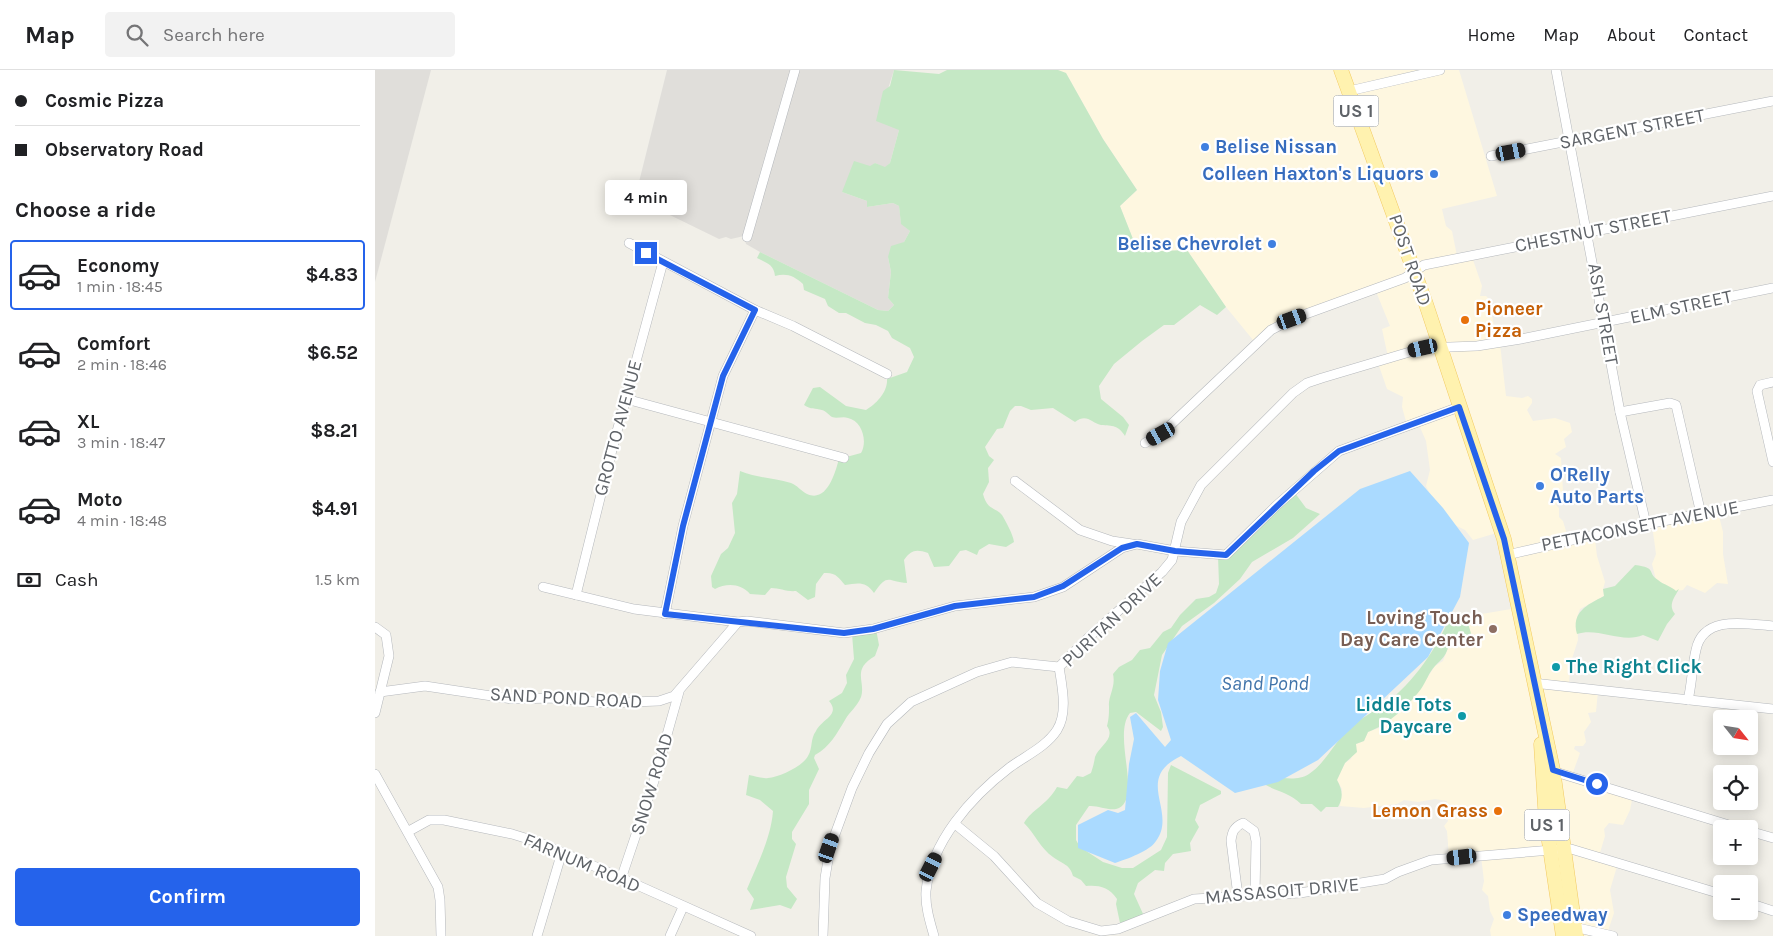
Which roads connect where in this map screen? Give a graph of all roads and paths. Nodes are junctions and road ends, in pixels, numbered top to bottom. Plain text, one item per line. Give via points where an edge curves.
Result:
1 (795, 70) edge
2 (1341, 70) edge
3 (1440, 70) edge
4 (1556, 70) edge
5 (1349, 91) junction
6 (1773, 101) edge
7 (1569, 141) junction
8 (1491, 156) dead end
9 (1773, 196) edge
10 (1588, 233) junction
11 (747, 237) dead end
12 (629, 243) dead end
13 (663, 262) junction
14 (1414, 272) junction
15 (1773, 288) edge
16 (755, 310) junction
17 (1605, 322) junction
18 (1440, 346) junction
19 (887, 374) dead end
20 (1773, 382) edge
21 (626, 399) junction
22 (1459, 407) junction
23 (1620, 412) junction
24 (711, 423) junction
25 (1145, 443) dead end
26 (844, 458) dead end
27 (1773, 462) edge
28 (1015, 481) dead end
29 (1773, 500) edge
30 (1701, 514) junction
31 (1647, 524) junction
32 (1137, 544) junction
33 (1175, 551) junction
34 (1507, 555) junction
35 (543, 587) dead end
36 (576, 595) junction
37 (665, 614) junction
38 (738, 622) junction
39 (1773, 626) edge
40 (375, 627) edge
41 (1059, 667) junction
42 (1533, 683) junction
43 (679, 689) junction
44 (381, 692) junction
45 (1688, 700) junction
46 (1773, 709) edge
47 (375, 713) edge
48 (1547, 770) junction
49 (375, 774) edge
50 (1713, 820) edge
51 (955, 824) junction
52 (409, 831) junction
53 (1758, 834) edge
54 (1773, 838) edge
55 (1557, 850) junction
56 (562, 852) junction
57 (621, 878) junction
58 (1713, 892) edge
59 (1255, 895) junction
60 (1238, 896) junction
61 (1758, 906) edge
62 (683, 907) junction
63 (1773, 911) edge
64 (1575, 931) edge
65 (1121, 932) edge
66 (1100, 933) edge
67 (441, 936) edge
68 (537, 936) edge
69 (669, 936) edge
70 (751, 936) edge
71 (823, 936) edge
72 (934, 936) edge
73 (1563, 936) edge
74 (1613, 936) edge

1 - 11 street
2 - 5 main road, POST ROAD / US 1
3 - 5 street
4 - 7 street, ASH STREET
5 - 14 main road, POST ROAD / US 1
6 - 7 street, SARGENT STREET
7 - 8 street, SARGENT STREET
7 - 10 street, ASH STREET
9 - 10 street, CHESTNUT STREET
10 - 14 street, CHESTNUT STREET via 1427,264
10 - 17 street, ASH STREET
12 - 13 street
13 - 16 street
13 - 21 street, GROTTO AVENUE
14 - 18 main road, POST ROAD / US 1
14 - 25 street, CHESTNUT STREET via 1271,330 1161,434
15 - 17 street, ELM STREET
16 - 19 street
16 - 24 street via 727,364
17 - 18 street, ELM STREET via 1477,346
17 - 23 street, ASH STREET
18 - 22 main road, POST ROAD / US 1
18 - 33 street, ELM STREET via 1395,354 1307,383 1201,485 1181,522
20 - 27 street via 1760,385 1757,391
21 - 24 street
21 - 36 street, GROTTO AVENUE
22 - 33 street via 1339,451 1226,555
22 - 34 main road, POST ROAD / US 1
23 - 30 street via 1671,403 1676,405
23 - 31 street, ASH STREET
24 - 26 street
24 - 37 street via 683,526
28 - 32 street via 1080,530 1112,541
29 - 30 street, PETTACONSETT AVENUE
30 - 31 street, PETTACONSETT AVENUE
31 - 34 street, PETTACONSETT AVENUE
32 - 33 street
32 - 38 street via 1122,548 1063,586 1034,597 955,606 873,629 844,633
33 - 41 street, PURITAN DRIVE via 1163,572
34 - 42 main road, POST ROAD / US 1
35 - 36 street
36 - 37 street via 634,610
37 - 38 street
38 - 43 street, SAND POND ROAD
39 - 45 street via 1727,623 1707,632 1696,650
40 - 44 street via 386,635 389,643
41 - 51 street, PURITAN DRIVE via 1063,715 1057,730 1046,743 983,790
41 - 71 street via 1012,662 977,672 911,702 887,724 861,770 829,848
42 - 45 street
42 - 48 main road, POST ROAD / US 1 via 1541,713
43 - 44 street, SAND POND ROAD via 674,696 659,702 512,699 425,686
43 - 57 street, SNOW ROAD via 659,765
44 - 47 street
45 - 46 street
48 - 50 street
48 - 55 main road, POST ROAD / US 1
49 - 52 street
51 - 66 street, MASSASOIT DRIVE via 994,856 1037,903 1068,921
51 - 72 street, PURITAN DRIVE via 931,867 926,893
52 - 56 street, FARNUM ROAD via 429,820 444,820 512,834
52 - 67 street via 438,887
53 - 54 street
55 - 58 street, MASSASOIT DRIVE via 1571,849
55 - 59 street, MASSASOIT DRIVE via 1431,860 1385,879 1357,885
55 - 64 main road, POST ROAD / US 1
55 - 73 main road, POST ROAD / US 1
56 - 57 street, FARNUM ROAD
56 - 68 street
57 - 62 street, FARNUM ROAD
59 - 60 street, MASSASOIT DRIVE
59 - 60 street via 1256,841 1253,830 1243,823 1232,833 1231,841
60 - 65 street, MASSASOIT DRIVE via 1194,899
61 - 63 street
62 - 69 street
62 - 70 street, FARNUM ROAD
64 - 74 street
65 - 66 street, MASSASOIT DRIVE

